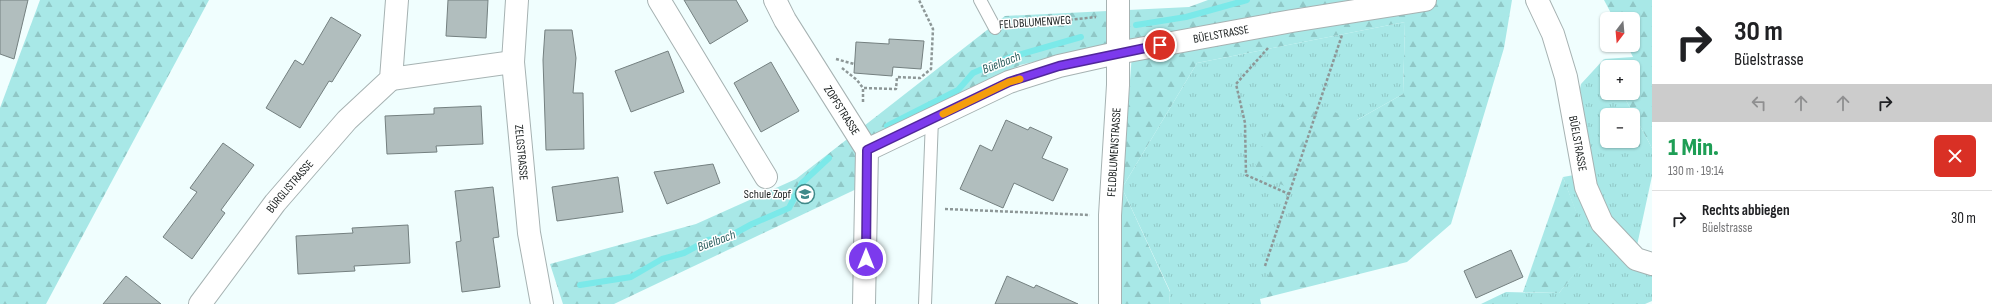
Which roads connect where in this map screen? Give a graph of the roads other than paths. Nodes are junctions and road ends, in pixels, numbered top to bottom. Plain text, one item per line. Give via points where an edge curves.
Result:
1 (397, 0) edge
2 (517, 0) edge
3 (659, 0) edge
4 (775, 0) edge
5 (980, 0) edge
6 (1118, 0) edge
7 (1425, 0) edge
8 (1538, 0) edge
9 (995, 28) road end
10 (1117, 53) junction
11 (513, 62) junction
12 (391, 79) junction
13 (932, 119) junction
14 (861, 142) junction
15 (766, 177) dead end
16 (1652, 264) edge
17 (200, 304) edge
18 (542, 304) edge
19 (864, 304) edge
20 (924, 304) edge
21 (1110, 304) edge

1 - 12 street
2 - 11 street, ZELGSTRASSE
3 - 15 street
4 - 14 street, ZOPFSTRASSE
5 - 9 lane, FELDBLUMENWEG
6 - 10 street, FELDBLUMENSTRASSE
7 - 10 street, BÜELSTRASSE via 1292,20
8 - 16 street, BÜELSTRASSE via 1553,34 1566,77 1586,187 1602,223 1636,259
10 - 13 street, BÜELSTRASSE via 1059,66 1009,82
10 - 21 street, FELDBLUMENSTRASSE via 1118,85 1110,215
11 - 12 street
11 - 18 street, ZELGSTRASSE via 529,233
12 - 17 street, BÜRGLISTRASSE via 346,120 275,203
13 - 14 street, BÜELSTRASSE
13 - 20 lane
14 - 19 street

